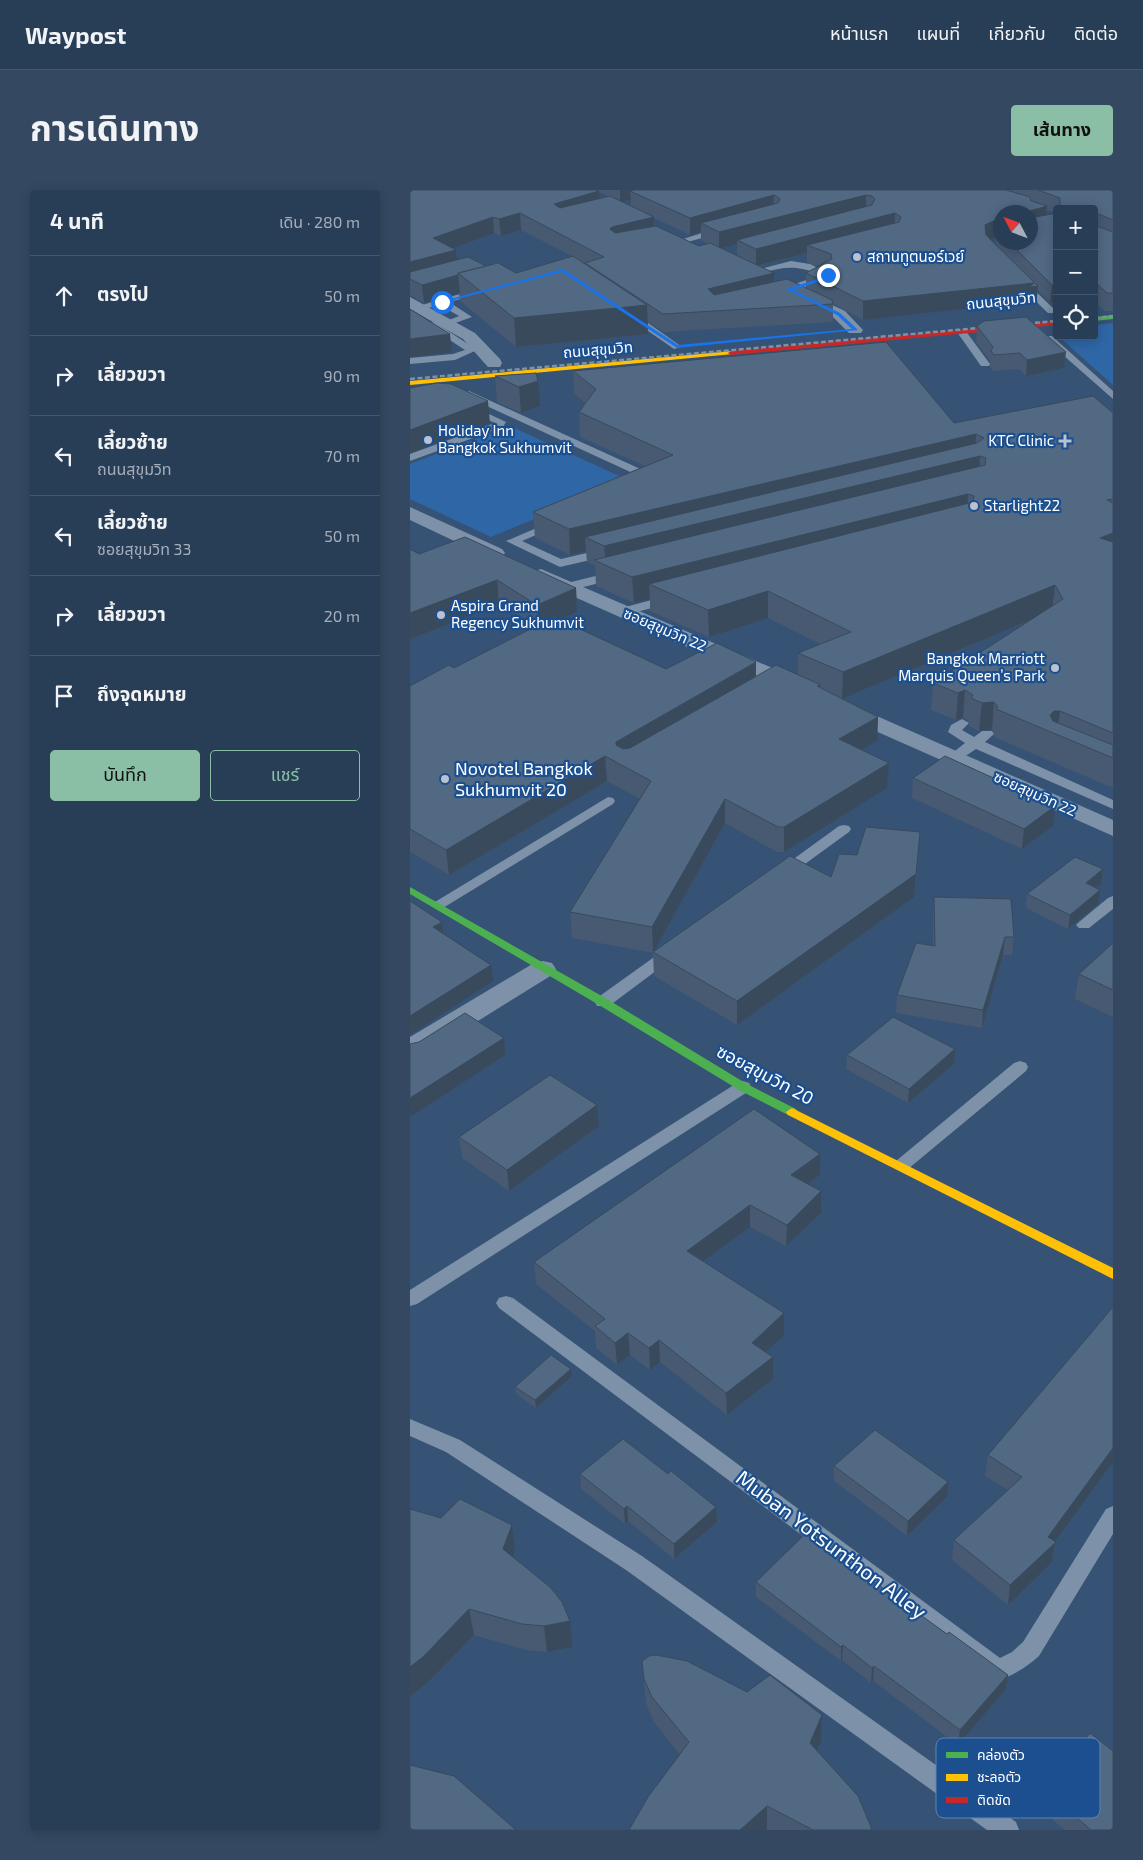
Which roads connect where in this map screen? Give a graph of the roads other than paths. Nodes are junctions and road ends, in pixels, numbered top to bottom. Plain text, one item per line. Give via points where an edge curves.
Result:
1 (729, 228) edge
2 (679, 243) joint
3 (708, 251) edge
4 (810, 258) edge
5 (790, 263) junction
6 (736, 264) edge
7 (757, 271) junction
8 (1016, 277) edge
9 (488, 289) edge
10 (789, 290) junction
11 (442, 302) junction
12 (1113, 306) edge
13 (414, 307) edge
14 (1098, 308) edge
15 (622, 310) edge
16 (1053, 310) edge
17 (1053, 311) edge
18 (1029, 317) junction
19 (1113, 318) edge
20 (1098, 319) edge
21 (1053, 322) edge
22 (446, 323) junction
23 (856, 330) junction
24 (962, 332) junction
25 (677, 347) junction
26 (410, 361) edge
27 (985, 364) dead end
28 (503, 365) junction
29 (410, 370) edge
30 (439, 380) junction
31 (413, 382) edge
32 (423, 394) edge
33 (1113, 396) edge
34 (484, 401) joint
35 (459, 403) edge
36 (410, 458) edge
37 (640, 488) edge
38 (410, 513) edge
39 (567, 518) edge
40 (512, 541) junction
41 (618, 549) edge
42 (488, 550) junction
43 (560, 563) junction
44 (538, 573) junction
45 (624, 573) edge
46 (567, 587) junction
47 (679, 597) edge
48 (622, 612) junction
49 (962, 723) dead end
50 (987, 734) dead end
51 (975, 743) junction
52 (952, 758) junction
53 (608, 801) dead end
54 (1113, 805) edge
55 (1113, 829) edge
56 (844, 830) dead end
57 (772, 881) edge
58 (410, 890) edge
59 (1113, 901) edge
60 (438, 905) junction
61 (1084, 924) dead end
62 (683, 944) edge
63 (543, 969) junction
64 (603, 1002) junction
65 (410, 1050) edge
66 (1020, 1067) dead end
67 (743, 1087) junction
68 (902, 1165) junction
69 (1113, 1274) edge
70 (410, 1299) edge
71 (506, 1303) dead end
72 (410, 1427) edge
73 (1113, 1515) edge
74 (936, 1779) edge
75 (990, 1818) edge
76 (1007, 1830) edge

1 - 2 lane
2 - 3 street
4 - 5 lane
5 - 7 lane
5 - 10 lane via 807,264 828,275
6 - 7 street
7 - 10 street
8 - 16 lane
9 - 11 lane
10 - 23 street via 838,314
11 - 13 lane
11 - 22 lane via 467,317
12 - 14 main road
13 - 22 street
13 - 26 lane via 472,350 455,357
15 - 25 lane
17 - 18 main road, ถนนสุขุมวิท
18 - 21 main road, ถนนสุขุมวิท
18 - 23 main road, ถนนสุขุมวิท
18 - 24 main road, ถนนสุขุมวิท
18 - 33 lane
19 - 20 main road
22 - 28 street via 469,336
23 - 25 main road, ถนนสุขุมวิท
24 - 27 lane
24 - 28 main road, ถนนสุขุมวิท
25 - 28 main road, ถนนสุขุมวิท
28 - 29 main road, ถนนสุขุมวิท
28 - 30 main road, ถนนสุขุมวิท
30 - 31 main road, ถนนสุขุมวิท
30 - 34 lane
31 - 32 lane
34 - 37 lane via 659,481
35 - 36 lane via 501,422
38 - 42 street, ซอยสุขุมวิท 22
39 - 40 lane
40 - 42 lane
40 - 43 lane
41 - 43 lane
42 - 44 street, ซอยสุขุมวิท 22
43 - 44 lane
44 - 46 street, ซอยสุขุมวิท 22
45 - 46 lane
46 - 48 street, ซอยสุขุมวิท 22
47 - 48 lane
48 - 52 street, ซอยสุขุมวิท 22 via 769,684 822,699
49 - 51 lane via 955,732
50 - 51 lane
51 - 52 lane
51 - 54 lane
52 - 55 street, ซอยสุขุมวิท 22
53 - 60 lane
56 - 57 lane
58 - 60 main road, ซอยสุขุมวิท 20
59 - 61 lane
60 - 63 main road, ซอยสุขุมวิท 20
62 - 64 lane
63 - 64 main road, ซอยสุขุมวิท 20
63 - 65 street
64 - 67 main road, ซอยสุขุมวิท 20
66 - 68 lane
67 - 68 main road, ซอยสุขุมวิท 20
67 - 70 lane
68 - 69 main road, ซอยสุขุมวิท 20
71 - 73 lane, Muban Yotsunthon Alley via 999,1670 1031,1649
72 - 74 lane via 453,1446 634,1563
75 - 76 lane

